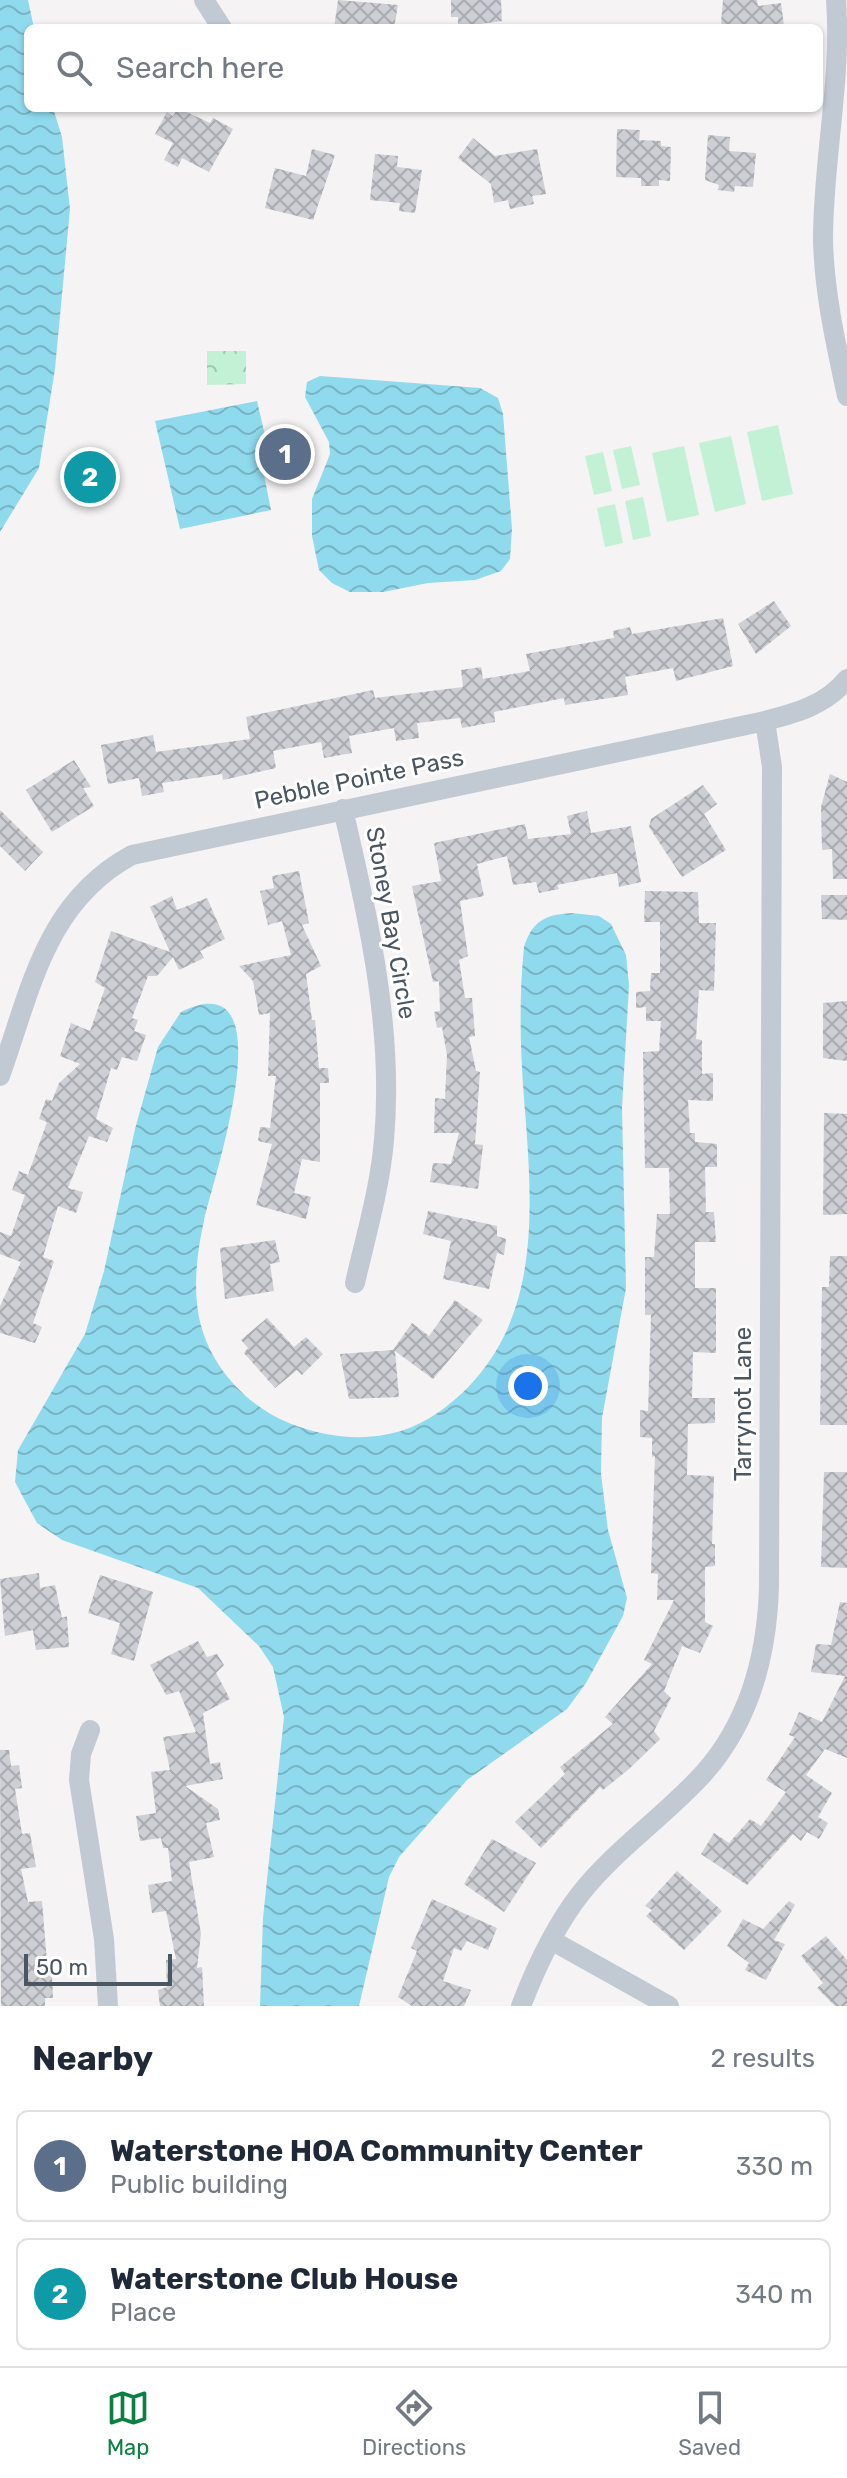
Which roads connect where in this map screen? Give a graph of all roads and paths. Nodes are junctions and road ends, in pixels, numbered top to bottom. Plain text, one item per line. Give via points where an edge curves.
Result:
1 (204, 0) edge
2 (836, 0) edge
3 (219, 24) edge
4 (833, 92) edge
5 (847, 396) edge
6 (847, 679) edge
7 (765, 721) junction
8 (343, 809) junction
9 (0, 1076) edge
10 (355, 1283) dead end
11 (90, 1730) dead end
12 (551, 1940) junction
13 (108, 2006) edge
14 (521, 2006) edge
15 (669, 2006) edge

1 - 3 street
2 - 4 street
4 - 5 street via 823,237
6 - 7 street, Pebble Pointe Pass via 808,708
7 - 8 street, Pebble Pointe Pass
7 - 12 street, Tarrynot Lane via 772,798 769,1587 764,1649 744,1711 714,1760 600,1871
8 - 9 street, Pebble Pointe Pass via 150,850 104,872 71,903 52,934
8 - 10 street, Stoney Bay Circle via 375,956 386,1043 380,1180
11 - 13 street via 79,1780 104,1939
12 - 14 street, Tarrynot Lane
12 - 15 street

